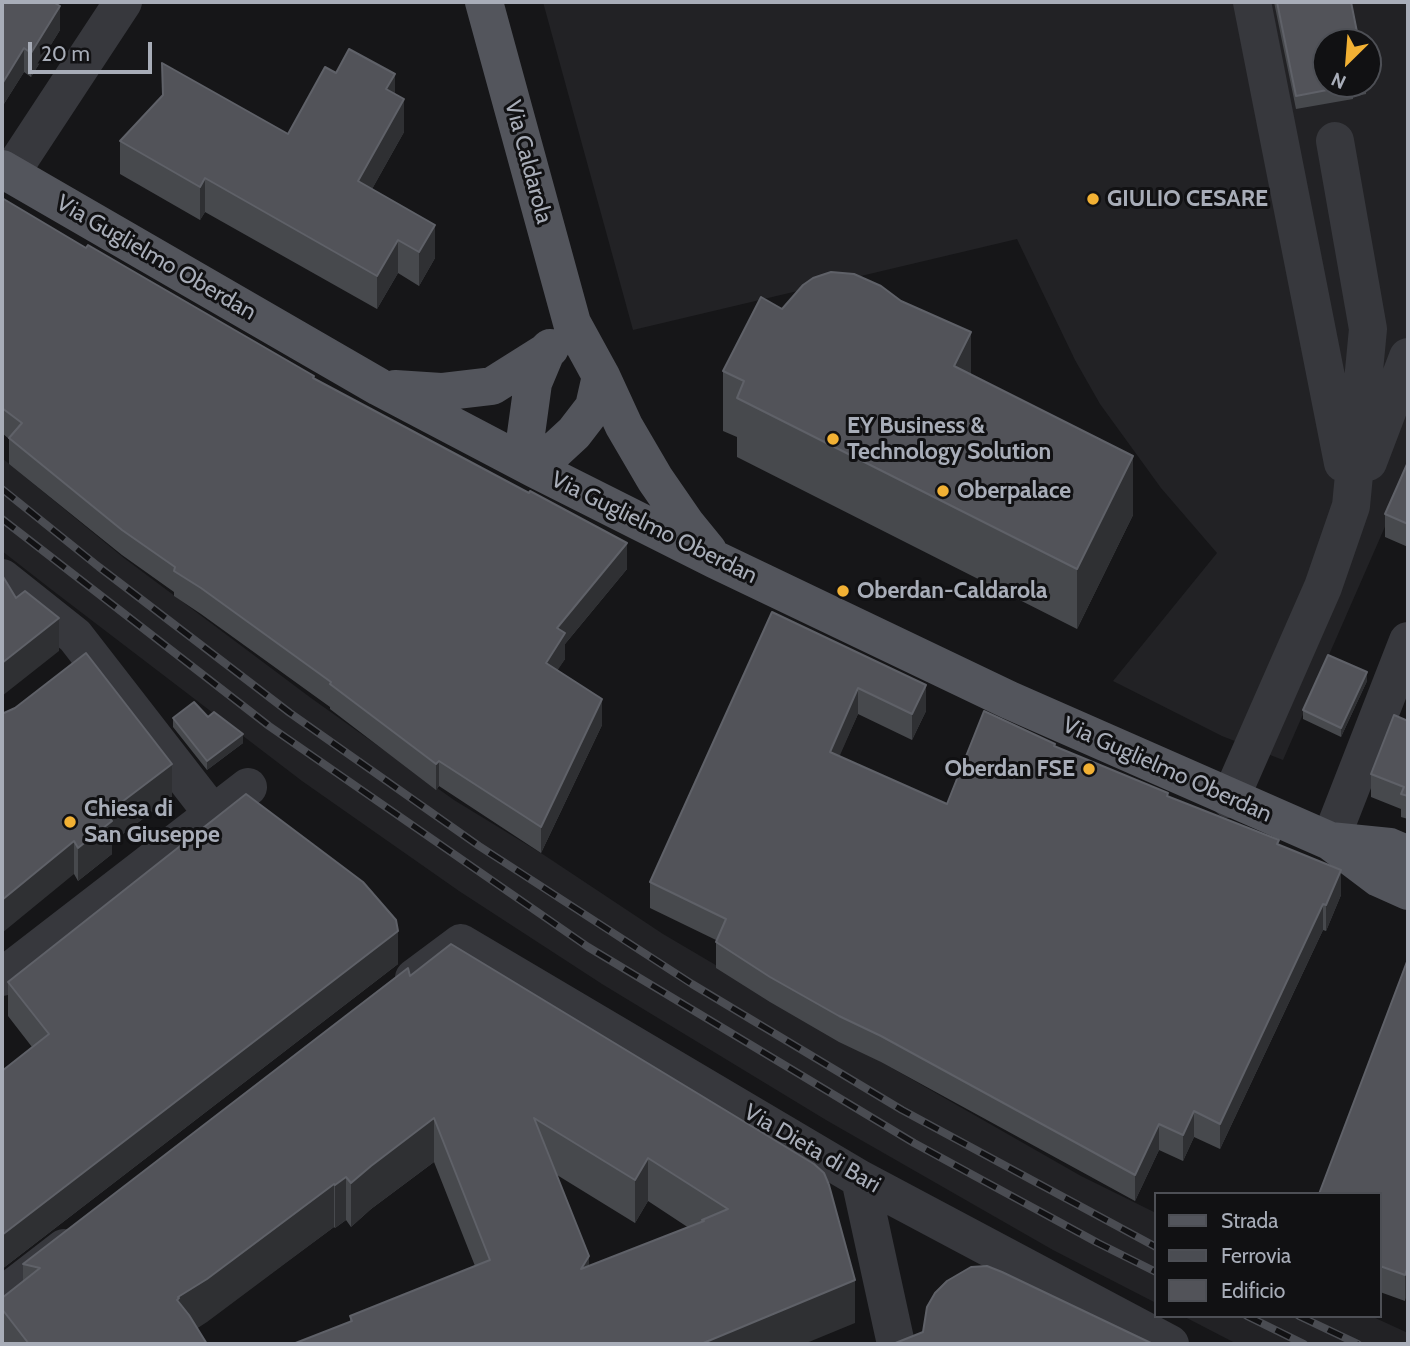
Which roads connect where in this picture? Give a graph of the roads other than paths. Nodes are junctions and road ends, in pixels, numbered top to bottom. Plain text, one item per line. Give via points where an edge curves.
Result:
1 (123, 2) edge
2 (484, 2) edge
3 (1252, 2) edge
4 (1335, 141) dead end
5 (6, 172) edge
6 (572, 323) junction
7 (547, 352) junction
8 (1408, 357) edge
9 (601, 376) junction
10 (379, 387) junction
11 (535, 469) junction
12 (1351, 506) junction
13 (716, 560) junction
14 (2, 578) edge
15 (1408, 641) edge
16 (90, 654) junction
17 (60, 678) edge
18 (248, 787) dead end
19 (1230, 799) junction
20 (213, 814) junction
21 (1330, 841) junction
22 (1408, 855) edge
23 (1408, 891) edge
24 (2, 977) edge
25 (384, 1001) edge
26 (860, 1178) junction
27 (89, 1228) edge
28 (2, 1296) edge
29 (896, 1344) edge
30 (1170, 1344) edge

1 - 5 street
2 - 6 main road, Via Caldarola
3 - 12 street
4 - 12 street via 1368,329
5 - 10 main road, Via Guglielmo Oberdan
6 - 7 main road
6 - 9 main road, Via Caldarola
7 - 10 main road via 492,386 440,392
7 - 11 main road via 533,383 526,434
8 - 12 street
9 - 11 main road via 594,407
9 - 13 main road, Via Caldarola via 655,480
10 - 11 main road, Via Guglielmo Oberdan
11 - 13 main road, Via Guglielmo Oberdan
12 - 19 street via 1324,587
13 - 19 main road, Via Guglielmo Oberdan
14 - 16 street via 75,636
15 - 21 street
16 - 17 street
16 - 20 street
18 - 20 street
19 - 21 main road, Via Guglielmo Oberdan
20 - 24 street
21 - 22 main road, Via Guglielmo Oberdan via 1390,847
21 - 23 main road, Via Guglielmo Oberdan via 1379,878
25 - 26 street, Via Dieta di Bari via 461,943
26 - 29 street
26 - 30 street, Via Dieta di Bari
27 - 28 street

